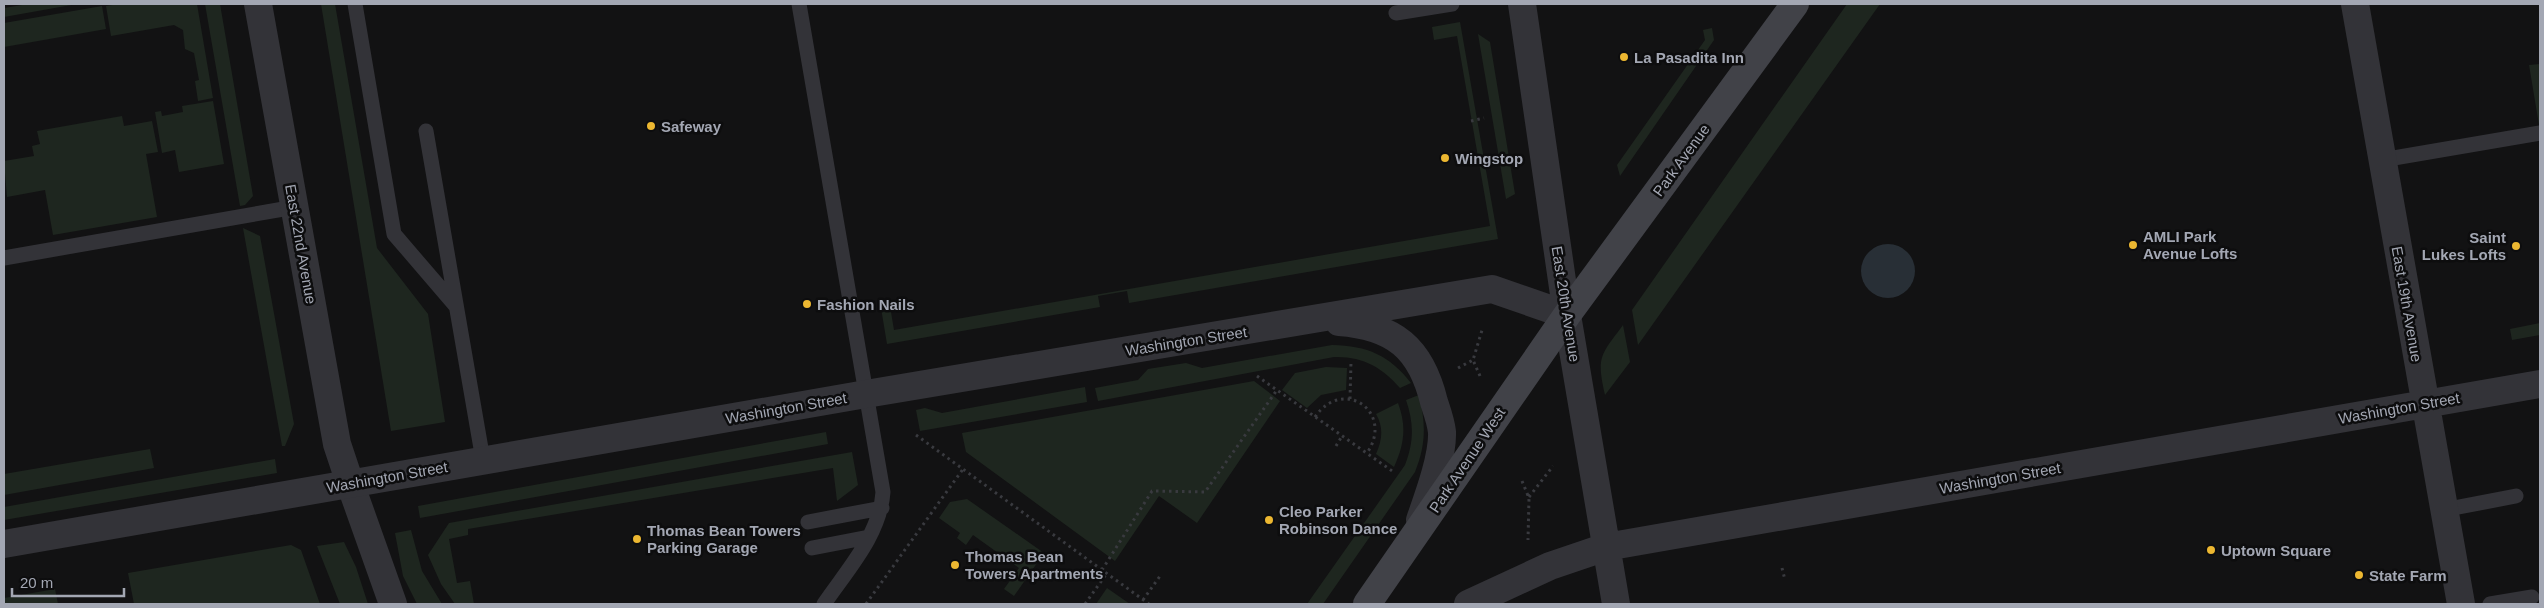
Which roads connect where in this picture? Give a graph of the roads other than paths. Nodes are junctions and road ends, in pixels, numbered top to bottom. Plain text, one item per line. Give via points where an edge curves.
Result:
1 (258, 4) edge
2 (355, 4) edge
3 (799, 4) edge
4 (1452, 4) edge
5 (1522, 4) edge
6 (1795, 4) edge
7 (2355, 4) edge
8 (1396, 13) dead end
9 (426, 131) dead end
10 (2540, 133) edge
11 (2382, 160) junction
12 (295, 208) junction
13 (4, 258) edge
14 (456, 307) junction
15 (1567, 315) junction
16 (1307, 320) junction
17 (2540, 384) edge
18 (866, 394) junction
19 (2425, 404) junction
20 (482, 460) junction
21 (350, 483) junction
22 (2516, 496) dead end
23 (882, 508) junction
24 (2444, 510) junction
25 (808, 522) dead end
26 (1415, 535) junction
27 (869, 537) junction
28 (4, 544) edge
29 (1606, 547) junction
30 (812, 548) dead end
31 (2532, 597) dead end
32 (393, 604) edge
33 (824, 604) edge
34 (1367, 604) edge
35 (1468, 604) edge
36 (1616, 604) edge
37 (2461, 604) edge
38 (2490, 604) edge

1 - 12 street, East 22nd Avenue
2 - 14 lane via 394,234
3 - 18 lane
4 - 8 lane
5 - 15 street, East 20th Avenue
6 - 15 main road, Park Avenue
7 - 11 street, East 19th Avenue
9 - 14 lane
10 - 11 lane
11 - 19 street, East 19th Avenue
12 - 13 lane
12 - 21 street, East 22nd Avenue via 337,444
14 - 20 lane
15 - 16 street, Washington Street via 1492,289
15 - 26 main road, Park Avenue West
15 - 29 street, East 20th Avenue
16 - 18 street, Washington Street
16 - 26 street via 1362,324 1391,334 1415,355 1430,382 1442,432 1434,481
17 - 19 street, Washington Street
18 - 20 street, Washington Street
18 - 23 lane via 882,487
19 - 24 street, East 19th Avenue
19 - 29 street, Washington Street
20 - 21 street, Washington Street
21 - 28 street, Washington Street
21 - 32 street, East 22nd Avenue
22 - 24 lane
23 - 25 lane
23 - 27 lane
24 - 37 street, East 19th Avenue
26 - 34 main road, Park Avenue West
27 - 30 lane
27 - 33 lane
29 - 35 street, Washington Street via 1550,566
29 - 36 street, East 20th Avenue
31 - 38 lane

